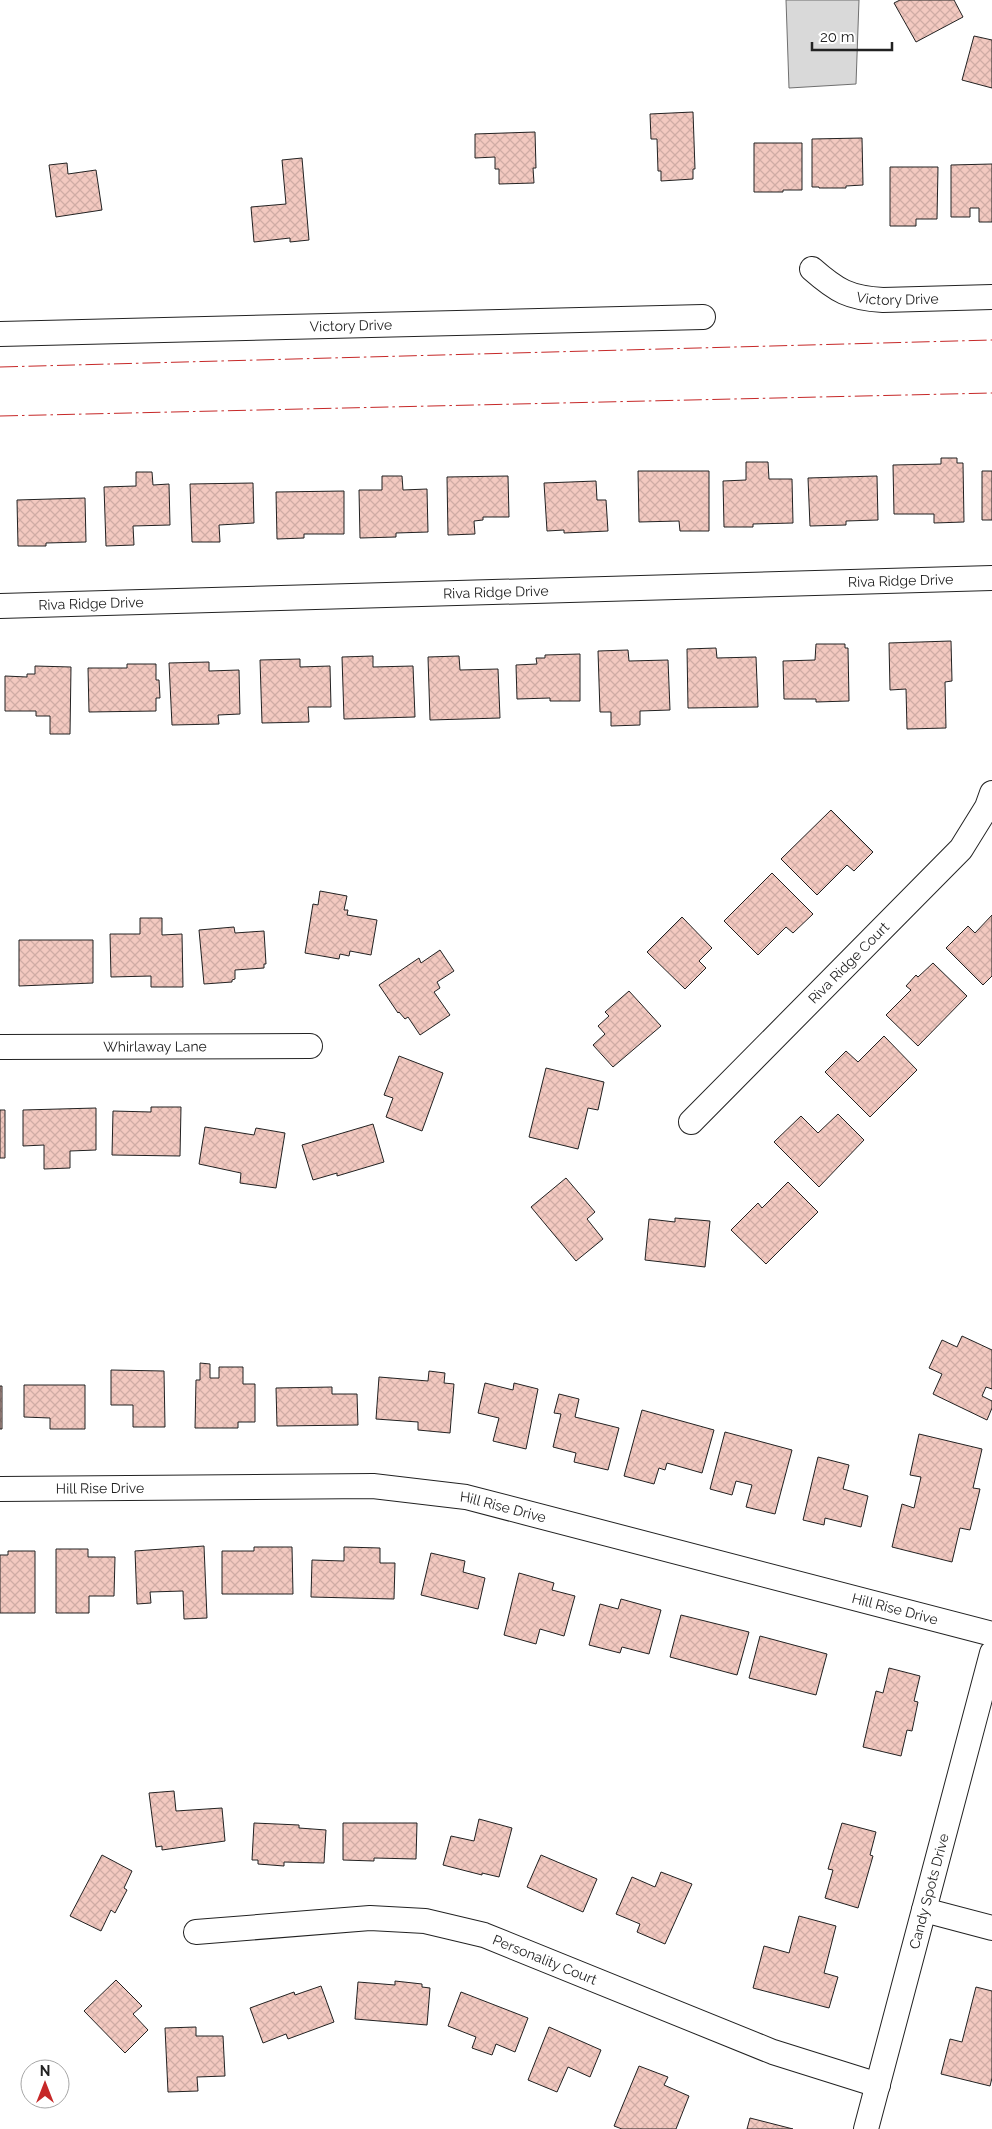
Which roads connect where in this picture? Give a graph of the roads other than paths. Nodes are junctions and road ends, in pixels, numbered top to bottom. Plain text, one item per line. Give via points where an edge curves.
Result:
1 (812, 269) dead end
2 (992, 297) edge
3 (703, 317) dead end
4 (0, 334) edge
5 (992, 578) edge
6 (0, 606) edge
7 (992, 793) edge
8 (310, 1046) dead end
9 (0, 1047) edge
10 (691, 1122) dead end
11 (0, 1489) edge
12 (992, 1634) edge
13 (992, 1654) edge
14 (924, 1910) junction
15 (992, 1928) edge
16 (196, 1932) dead end
17 (878, 2085) junction
18 (866, 2129) edge

1 - 2 street, Victory Drive via 834,287 866,299
3 - 4 street, Victory Drive
5 - 6 street, Riva Ridge Drive
7 - 10 street, Riva Ridge Court via 961,849
8 - 9 street, Whirlaway Lane
11 - 12 street, Hill Rise Drive via 373,1486 466,1497
13 - 14 street, Candy Spots Drive
14 - 15 street
14 - 17 street, Candy Spots Drive
16 - 17 street, Personality Court via 370,1918 424,1921 484,1935 773,2052
17 - 18 street, Candy Spots Drive

